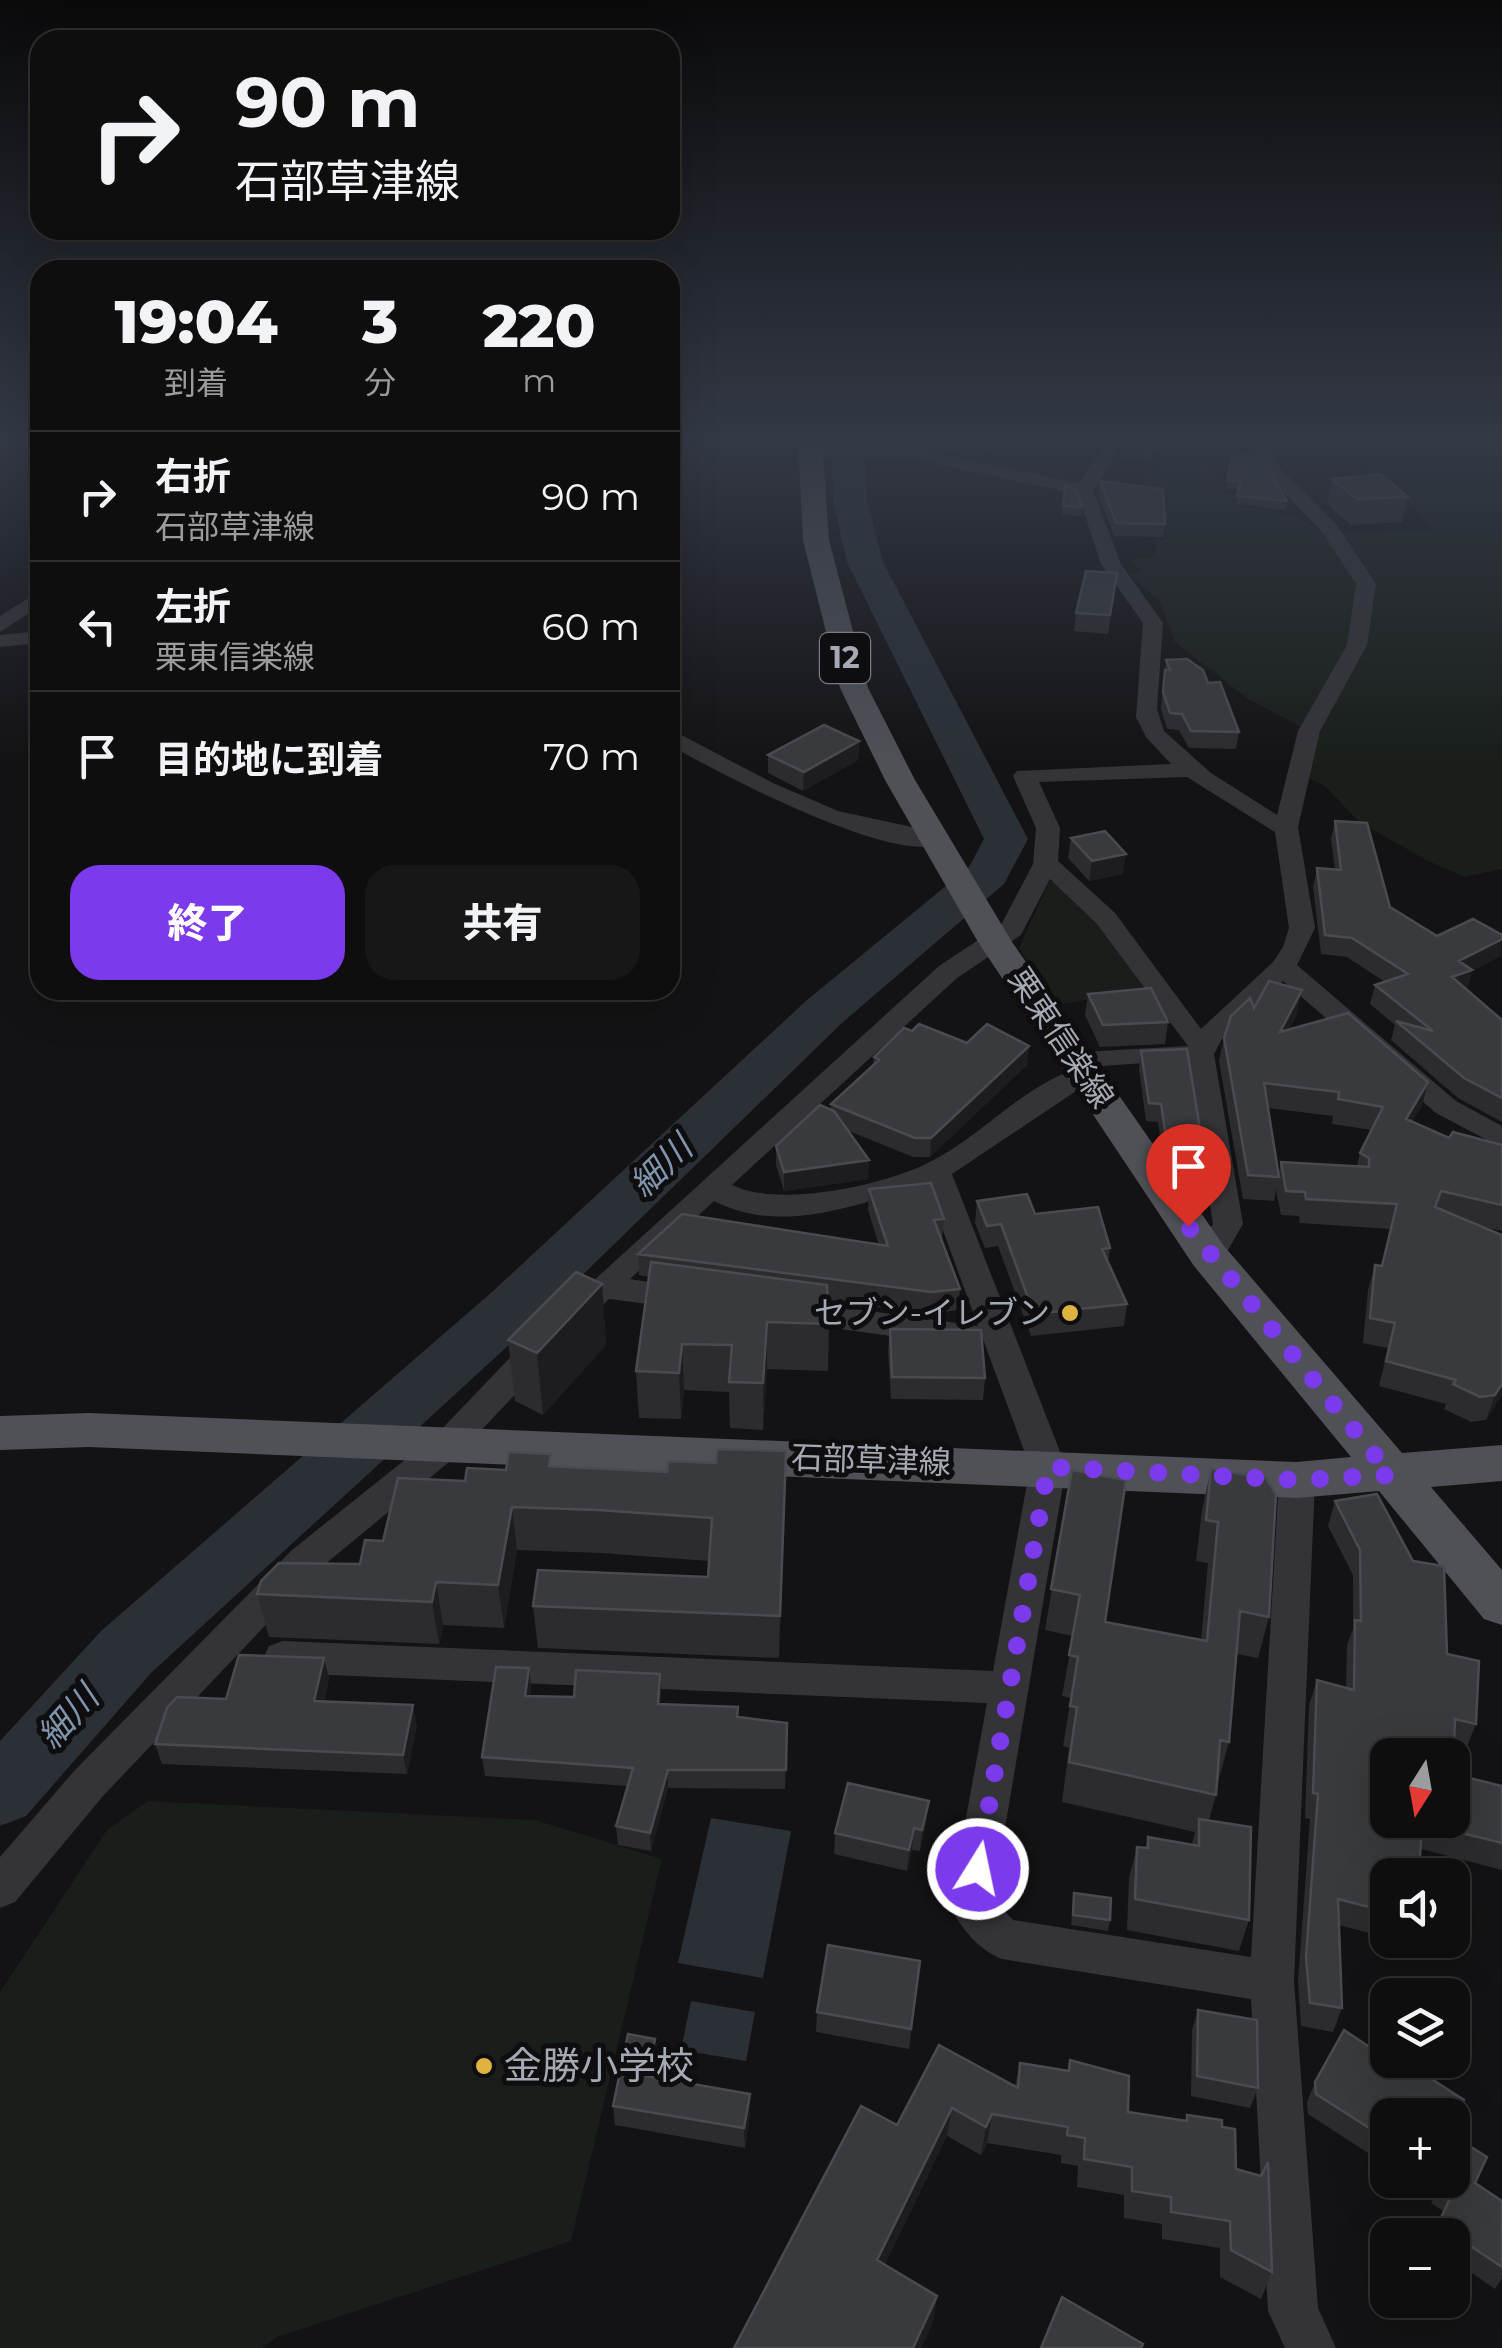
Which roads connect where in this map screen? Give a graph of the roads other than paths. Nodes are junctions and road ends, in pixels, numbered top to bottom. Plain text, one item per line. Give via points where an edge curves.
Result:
1 (819, 551) edge
2 (1106, 551) edge
3 (1344, 551) edge
4 (30, 605) edge
5 (0, 626) edge
6 (30, 638) edge
7 (0, 641) edge
8 (680, 742) edge
9 (1193, 770) junction
10 (1286, 827) junction
11 (940, 847) junction
12 (1045, 864) junction
13 (992, 935) junction
14 (1283, 968) junction
15 (1202, 1049) junction
16 (1080, 1067) junction
17 (1502, 1140) edge
18 (936, 1171) junction
19 (711, 1187) junction
20 (1209, 1256) junction
21 (603, 1287) junction
22 (721, 1302) edge
23 (760, 1308) edge
24 (996, 1338) junction
25 (0, 1433) edge
26 (439, 1444) junction
27 (1502, 1463) edge
28 (1048, 1467) junction
29 (1391, 1475) junction
30 (1297, 1480) junction
31 (1502, 1605) edge
32 (216, 1654) junction
33 (1010, 1688) junction
34 (0, 1888) edge
35 (1272, 1981) junction
36 (1311, 2348) edge

1 - 11 main road, 栗東信楽線 / 12 via 854,688
2 - 9 street via 1153,623 1146,715 1153,734
3 - 10 street via 1366,584 1357,645 1308,731
4 - 5 street
6 - 7 street
8 - 11 street via 780,799
9 - 10 street
9 - 12 street via 1025,776 1048,828
10 - 14 street via 1302,928
11 - 13 main road, 栗東信楽線 / 12
12 - 13 street via 1012,930
12 - 15 street via 1082,889
13 - 16 main road, 栗東信楽線 / 12
13 - 19 street
14 - 15 street
14 - 17 street via 1446,1107
15 - 16 street
15 - 20 street via 1228,1224
16 - 18 street
16 - 20 main road, 栗東信楽線 / 12
18 - 19 street via 799,1207 753,1207
18 - 24 street
19 - 21 street
20 - 29 main road, 栗東信楽線 / 12
21 - 22 street
21 - 26 street
23 - 24 street
24 - 28 street
25 - 26 main road, 石部草津線 via 90,1430
26 - 28 main road, 石部草津線
26 - 32 street via 304,1560
27 - 29 main road, 石部草津線
28 - 30 main road, 石部草津線
28 - 33 street
29 - 30 main road, 石部草津線
29 - 31 main road, 栗東信楽線 / 12
30 - 35 street
32 - 33 street
32 - 34 street via 89,1783
33 - 35 street via 971,1905 1002,1939
35 - 36 street via 1293,2311

